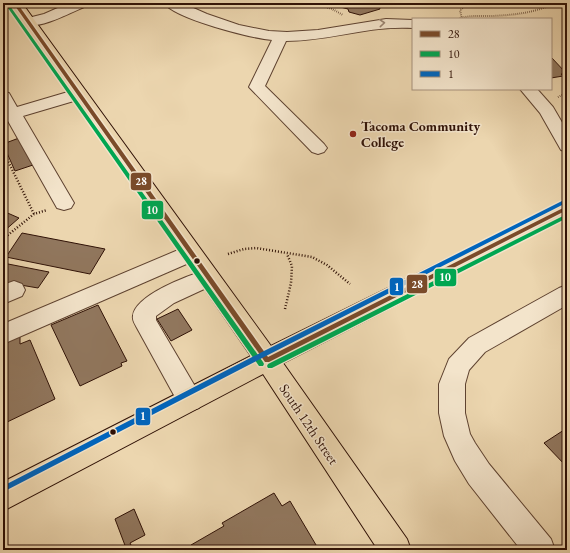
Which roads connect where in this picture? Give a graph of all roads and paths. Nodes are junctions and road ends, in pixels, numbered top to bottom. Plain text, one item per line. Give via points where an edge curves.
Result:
1 (15, 3) edge
2 (81, 3) edge
3 (171, 3) edge
4 (312, 3) edge
5 (470, 3) edge
6 (555, 3) edge
7 (400, 5) edge
8 (381, 10) dead end
9 (420, 18) edge
10 (462, 18) edge
11 (29, 22) junction
12 (352, 24) junction
13 (412, 24) edge
14 (281, 36) junction
15 (529, 90) edge
16 (78, 94) junction
17 (3, 97) edge
18 (8, 116) edge
19 (567, 146) edge
20 (318, 148) dead end
21 (3, 151) edge
22 (64, 203) dead end
23 (567, 208) edge
24 (3, 239) edge
25 (190, 253) junction
26 (228, 254) dead end
27 (287, 254) junction
28 (208, 278) junction
29 (350, 284) dead end
30 (567, 294) edge
31 (285, 309) dead end
32 (3, 334) edge
33 (267, 360) junction
34 (190, 400) junction
35 (3, 497) edge
36 (396, 550) edge
37 (540, 550) edge

1 - 11 main road, South 12th Street
2 - 11 lane via 49,17
3 - 14 lane via 232,28
4 - 12 path via 332,9
5 - 10 path via 460,10
6 - 10 path via 521,13
7 - 9 lane
8 - 12 lane
11 - 16 main road, South 12th Street
12 -> 13 lane
12 - 14 lane via 303,36
14 - 20 lane via 258,87
15 - 19 lane via 547,111
16 - 18 lane
16 - 25 main road, South 12th Street
17 - 18 lane
18 - 22 lane
21 - 24 path via 34,214
23 - 33 main road
25 - 28 main road, South 12th Street
25 - 32 lane
26 - 27 path via 244,248
27 - 29 path via 312,257 327,265
27 - 31 path via 292,266 291,285
28 - 33 main road, South 12th Street
28 - 34 lane via 161,300 144,315 144,321
30 - 37 lane via 477,346 458,366 452,384 452,413 457,436 465,452 479,474
33 - 34 main road
33 - 36 main road, South 12th Street
34 - 35 main road

